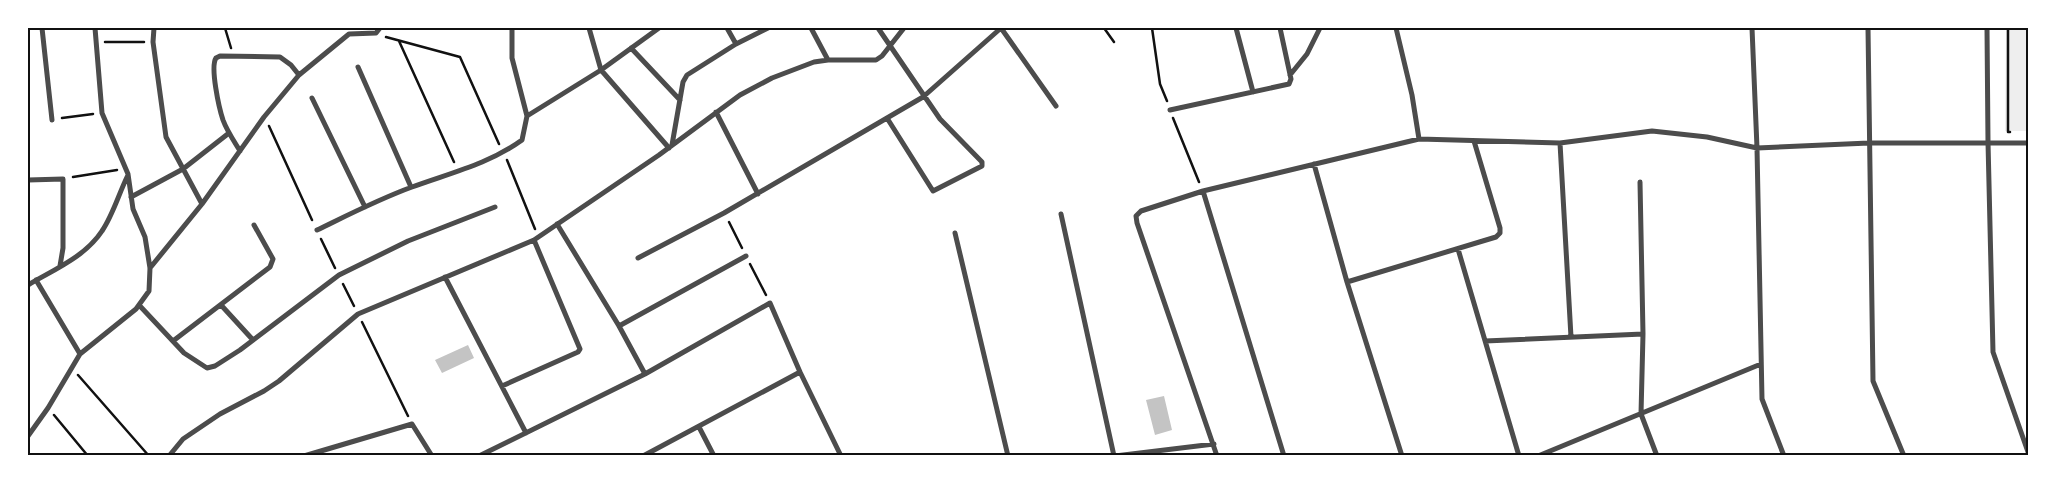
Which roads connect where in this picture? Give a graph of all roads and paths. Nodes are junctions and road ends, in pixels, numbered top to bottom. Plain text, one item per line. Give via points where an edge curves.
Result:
1 (42, 28) edge
2 (96, 28) edge
3 (154, 28) edge
4 (225, 28) edge
5 (349, 28) edge
6 (380, 28) edge
7 (512, 28) edge
8 (589, 28) edge
9 (659, 28) edge
10 (727, 28) edge
11 (768, 28) edge
12 (811, 28) edge
13 (878, 28) edge
14 (904, 28) edge
15 (1001, 28) edge
16 (1104, 28) edge
17 (1236, 28) edge
18 (1280, 28) edge
19 (1320, 28) edge
20 (1396, 28) edge
21 (1752, 28) edge
22 (1868, 28) edge
23 (1987, 28) edge
24 (2008, 28) edge
25 (376, 33) junction
26 (349, 34) junction
27 (398, 41) junction
28 (96, 42) junction
29 (153, 42) junction
30 (1114, 42) dead end
31 (736, 44) junction
32 (890, 46) junction
33 (631, 48) junction
34 (233, 56) junction
35 (828, 60) junction
36 (358, 67) dead end
37 (601, 70) junction
38 (1290, 75) junction
39 (299, 76) junction
40 (1253, 92) junction
41 (923, 97) junction
42 (312, 98) dead end
43 (680, 100) junction
44 (1056, 106) dead end
45 (1170, 110) dead end
46 (102, 112) junction
47 (716, 112) junction
48 (527, 116) junction
49 (887, 118) junction
50 (52, 120) joint
51 (2015, 132) dead end
52 (229, 133) junction
53 (1419, 139) junction
54 (1474, 141) junction
55 (1988, 142) junction
56 (2028, 142) edge
57 (1560, 143) junction
58 (1869, 143) junction
59 (670, 147) junction
60 (1757, 148) junction
61 (240, 151) junction
62 (504, 153) junction
63 (1314, 164) junction
64 (183, 169) junction
65 (127, 172) junction
66 (458, 172) junction
67 (63, 179) junction
68 (28, 180) edge
69 (1640, 182) dead end
70 (411, 187) junction
71 (1203, 190) junction
72 (758, 194) junction
73 (131, 197) junction
74 (202, 204) junction
75 (365, 207) junction
76 (495, 207) dead end
77 (1061, 214) dead end
78 (557, 224) junction
79 (254, 225) dead end
80 (317, 230) dead end
81 (955, 233) dead end
82 (534, 240) junction
83 (1458, 250) junction
84 (746, 256) dead end
85 (638, 258) dead end
86 (60, 266) junction
87 (150, 268) junction
88 (445, 278) junction
89 (36, 280) junction
90 (1347, 282) junction
91 (28, 285) edge
92 (139, 305) junction
93 (221, 305) junction
94 (620, 326) junction
95 (1644, 334) junction
96 (1571, 337) junction
97 (253, 340) junction
98 (173, 341) junction
99 (1485, 341) junction
100 (80, 354) junction
101 (1761, 364) junction
102 (72, 368) junction
103 (800, 372) junction
104 (645, 374) junction
105 (502, 386) junction
106 (48, 408) junction
107 (1640, 414) junction
108 (699, 427) junction
109 (526, 433) junction
110 (28, 436) edge
111 (1214, 444) junction
112 (2028, 452) edge
113 (88, 456) edge
114 (149, 456) edge
115 (169, 456) edge
116 (304, 456) edge
117 (432, 456) edge
118 (479, 456) edge
119 (643, 456) edge
120 (714, 456) edge
121 (841, 456) edge
122 (1008, 456) edge
123 (1114, 456) edge
124 (1217, 456) edge
125 (1284, 456) edge
126 (1402, 456) edge
127 (1519, 456) edge
128 (1538, 456) edge
129 (1656, 456) edge
130 (1784, 456) edge
131 (1904, 456) edge

1 - 50 street
2 - 28 street
3 - 29 street
4 - 34 path
5 - 26 street
6 - 25 street
7 - 48 street via 512,58
8 - 37 street
9 - 33 street
10 - 31 street
11 - 31 street
12 - 35 street
13 - 32 street
14 - 32 street
15 - 41 street
15 - 44 street
16 - 30 path
17 - 40 street
18 - 38 street
19 - 38 street
20 - 53 street
21 - 60 street
22 - 58 street
23 - 55 street
24 - 51 path via 2008,132
25 - 26 street
25 - 27 path
26 - 39 street
27 - 62 path via 460,57
27 - 66 path
28 - 29 path
28 - 46 street
29 - 64 street via 166,137
31 - 43 street via 687,75
32 - 35 street via 876,60
32 - 41 street
33 - 37 street
33 - 43 street
34 - 39 street via 280,57
34 - 52 street via 220,56 214,61 219,105
35 - 47 street via 772,78 740,94
36 - 70 street
37 - 48 street
37 - 59 street
38 - 40 street via 1289,84
39 - 61 street via 264,116
40 - 45 street
41 - 49 street
41 - 49 street via 982,162 982,166 933,191
42 - 75 street
43 - 59 street
46 - 50 path
46 - 65 street
47 - 59 street
47 - 72 street
48 - 62 street via 522,140
49 - 72 street
52 - 61 street
52 - 64 street
53 - 54 street
53 - 63 street
54 - 57 street
54 - 83 street via 1500,234
55 - 56 street
55 - 58 street
55 - 112 street via 1993,352
57 - 60 street via 1652,131 1707,137
57 - 96 street
58 - 60 street
58 - 131 street via 1873,381
59 - 78 street
60 - 101 street
61 - 74 street
62 - 66 street
62 - 82 path via 533,221
63 - 71 street
63 - 90 street
64 - 73 street
64 - 74 street
65 - 67 path
65 - 73 street
65 - 86 street via 103,230 92,245
66 - 70 street
67 - 68 street
67 - 86 street
69 - 95 street
70 - 75 street
71 - 111 street via 1141,211 1136,216
71 - 125 street
72 - 85 street
73 - 87 street via 145,237
74 - 87 street
75 - 80 street
76 - 97 street via 408,241 339,274
77 - 123 street
78 - 82 street
78 - 94 street
79 - 93 street via 273,259 272,264
81 - 122 street
82 - 88 street
82 - 105 street via 580,349
83 - 90 street
83 - 99 street
84 - 94 street
86 - 89 street
87 - 92 street via 149,291
88 - 105 street
88 - 115 street via 358,314 279,381 220,414 184,439
89 - 91 street
89 - 100 street
90 - 126 street
92 - 98 street
92 - 100 street
93 - 97 street
93 - 98 street
94 - 104 street
95 - 96 street
95 - 107 street
96 - 99 street
97 - 98 street via 207,368
99 - 127 street
100 - 102 street
101 - 107 street
101 - 130 street via 1762,399
102 - 106 street
102 - 114 path
103 - 104 street via 770,303
103 - 108 street
103 - 121 street
104 - 109 street
105 - 109 street
106 - 110 street
106 - 113 path
107 - 128 street
107 - 129 street
108 - 119 street
108 - 120 street
109 - 118 street
111 - 123 street
111 - 124 street
116 - 117 street via 412,424

